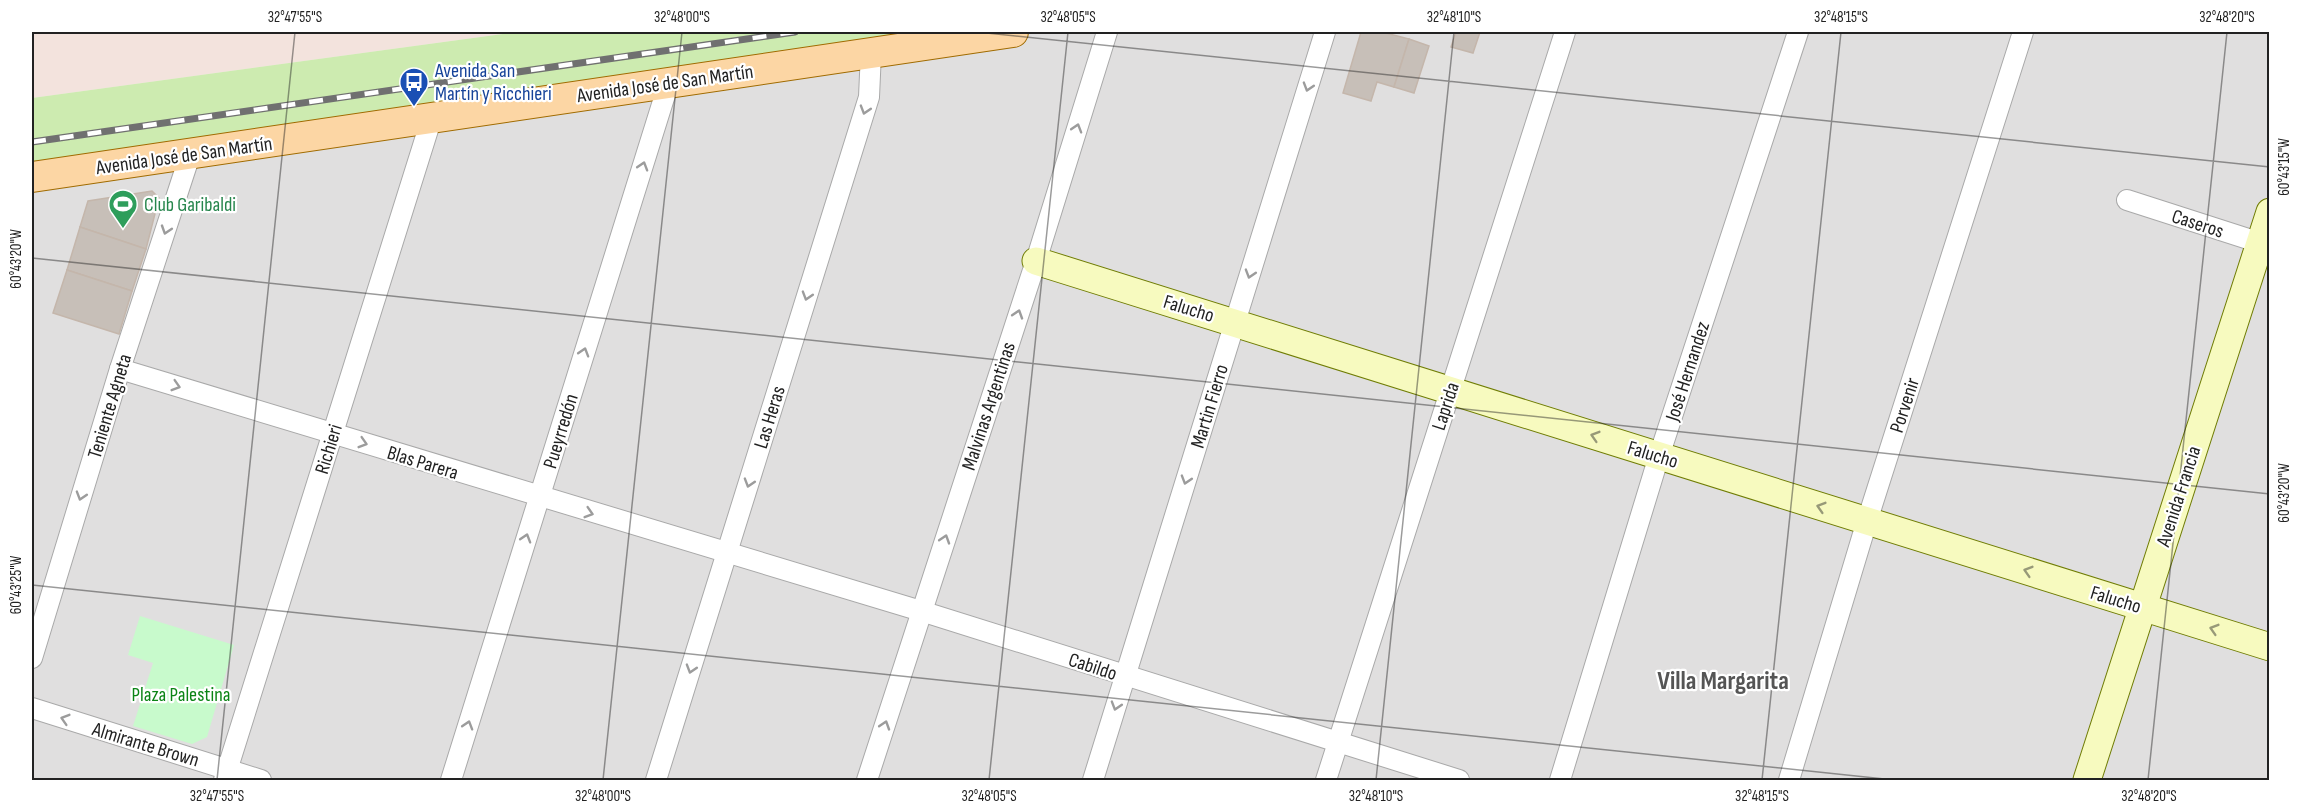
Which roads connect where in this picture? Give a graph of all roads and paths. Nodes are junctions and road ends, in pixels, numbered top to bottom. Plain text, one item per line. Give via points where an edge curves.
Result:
1 (1013, 32) edge
2 (1107, 32) edge
3 (1325, 32) edge
4 (1565, 32) edge
5 (1798, 32) edge
6 (2023, 32) edge
7 (871, 52) junction
8 (669, 82) junction
9 (432, 117) junction
10 (190, 155) junction
11 (32, 177) edge
12 (2127, 200) dead end
13 (2270, 212) edge
14 (2265, 244) edge
15 (1036, 261) junction
16 (1235, 323) junction
17 (120, 369) junction
18 (1450, 390) junction
19 (333, 434) junction
20 (1659, 456) junction
21 (539, 498) junction
22 (1867, 521) junction
23 (726, 555) junction
24 (2143, 607) junction
25 (921, 612) junction
26 (2270, 647) edge
27 (32, 658) edge
28 (1125, 677) junction
29 (32, 708) edge
30 (1338, 742) junction
31 (226, 775) edge
32 (261, 780) edge
33 (451, 780) edge
34 (656, 780) edge
35 (867, 780) edge
36 (1093, 780) edge
37 (1326, 780) edge
38 (1459, 780) edge
39 (1560, 780) edge
40 (1789, 780) edge
41 (2087, 780) edge

1 - 7 main road, Avenida José de San Martín
15 -> 2 street, Malvinas Argentinas
3 -> 16 street, Martin Fierro
4 - 18 street, Laprida
5 - 20 street, José Hernandez
6 - 22 street, Porvenir
7 - 8 main road, Avenida José de San Martín
7 -> 23 street, Las Heras via 869,97
8 - 9 main road, Avenida José de San Martín
21 -> 8 street, Pueyrredón
9 - 10 main road, Avenida José de San Martín
9 - 19 street, Richieri
10 - 11 main road, Avenida José de San Martín
10 -> 17 street, Teniente Agneta
12 - 14 street, Caseros
13 - 14 street, Avenida Francia
14 - 24 street, Avenida Francia
15 - 16 street, Falucho
25 -> 15 street, Malvinas Argentinas
16 - 18 street, Falucho
16 -> 28 street, Martin Fierro
17 -> 19 street, Blas Parera
17 -> 27 street, Teniente Agneta
20 -> 18 street, Falucho
18 - 30 street, Laprida
19 -> 21 street, Blas Parera
19 - 31 street, Richieri
22 -> 20 street, Falucho
20 - 39 street, José Hernandez
21 -> 23 street, Blas Parera
33 -> 21 street, Pueyrredón
24 -> 22 street, Falucho
22 - 40 street, Porvenir
23 - 25 street, Cabildo
23 -> 34 street, Las Heras
26 -> 24 street, Falucho
24 - 41 street, Avenida Francia
25 - 28 street, Cabildo
35 -> 25 street, Malvinas Argentinas
28 - 30 street, Cabildo
28 -> 36 street, Martin Fierro
31 -> 29 street, Almirante Brown
30 - 37 street, Laprida
30 - 38 street, Cabildo
31 - 32 street, Almirante Brown

